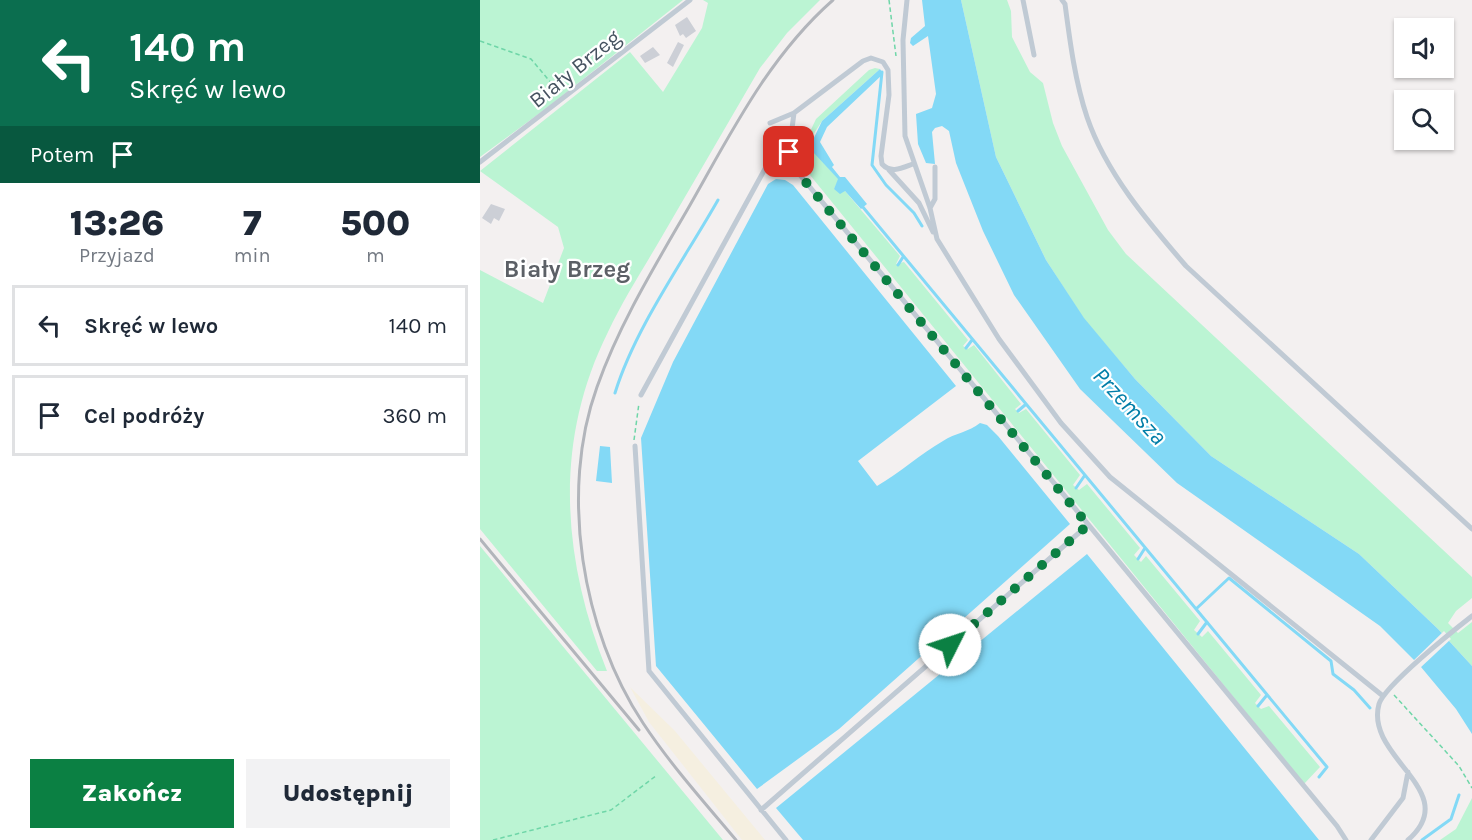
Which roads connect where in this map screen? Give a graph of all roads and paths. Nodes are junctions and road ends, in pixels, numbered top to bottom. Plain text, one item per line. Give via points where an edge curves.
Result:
1 (690, 0) edge
2 (907, 0) edge
3 (1023, 0) edge
4 (1062, 0) edge
5 (480, 41) edge
6 (1034, 55) dead end
7 (564, 99) junction
8 (794, 114) junction
9 (770, 123) dead end
10 (480, 162) edge
11 (913, 164) junction
12 (766, 167) junction
13 (935, 167) dead end
14 (795, 169) junction
15 (888, 169) junction
16 (930, 208) junction
17 (937, 239) junction
18 (641, 395) joint
19 (634, 438) dead end
20 (635, 446) dead end
21 (1088, 525) junction
22 (1472, 529) edge
23 (1472, 616) edge
24 (1389, 690) junction
25 (1383, 696) junction
26 (1408, 772) junction
27 (657, 775) dead end
28 (1472, 788) edge
29 (761, 810) junction
30 (493, 840) edge
31 (786, 840) edge
32 (1346, 840) edge
33 (1371, 840) edge
34 (1408, 840) edge

1 - 7 lane, Biały Brzeg
2 - 11 lane via 903,40 905,136
3 - 6 lane
4 - 22 lane via 1087,118 1110,166 1150,223 1186,266
5 - 7 path via 531,59
7 - 10 lane, Biały Brzeg
8 - 9 lane
8 - 12 path
8 - 14 lane via 789,152
8 - 15 lane via 863,61 871,57 883,62 889,95 881,160
11 - 15 lane
11 - 16 lane
12 - 14 lane via 781,162
12 - 18 lane
13 - 16 lane via 935,199
14 - 21 lane
15 - 17 lane via 919,203
16 - 17 lane
17 - 25 lane via 999,339 1086,453 1143,506
18 - 19 path
20 - 29 lane via 649,671
21 - 29 lane
21 - 32 lane
23 - 24 lane
24 - 25 lane
24 - 28 path via 1459,766
25 - 26 lane via 1378,728
26 - 33 lane via 1403,798
26 - 34 lane via 1426,808 1420,830
27 - 30 path via 611,810
29 - 31 lane

